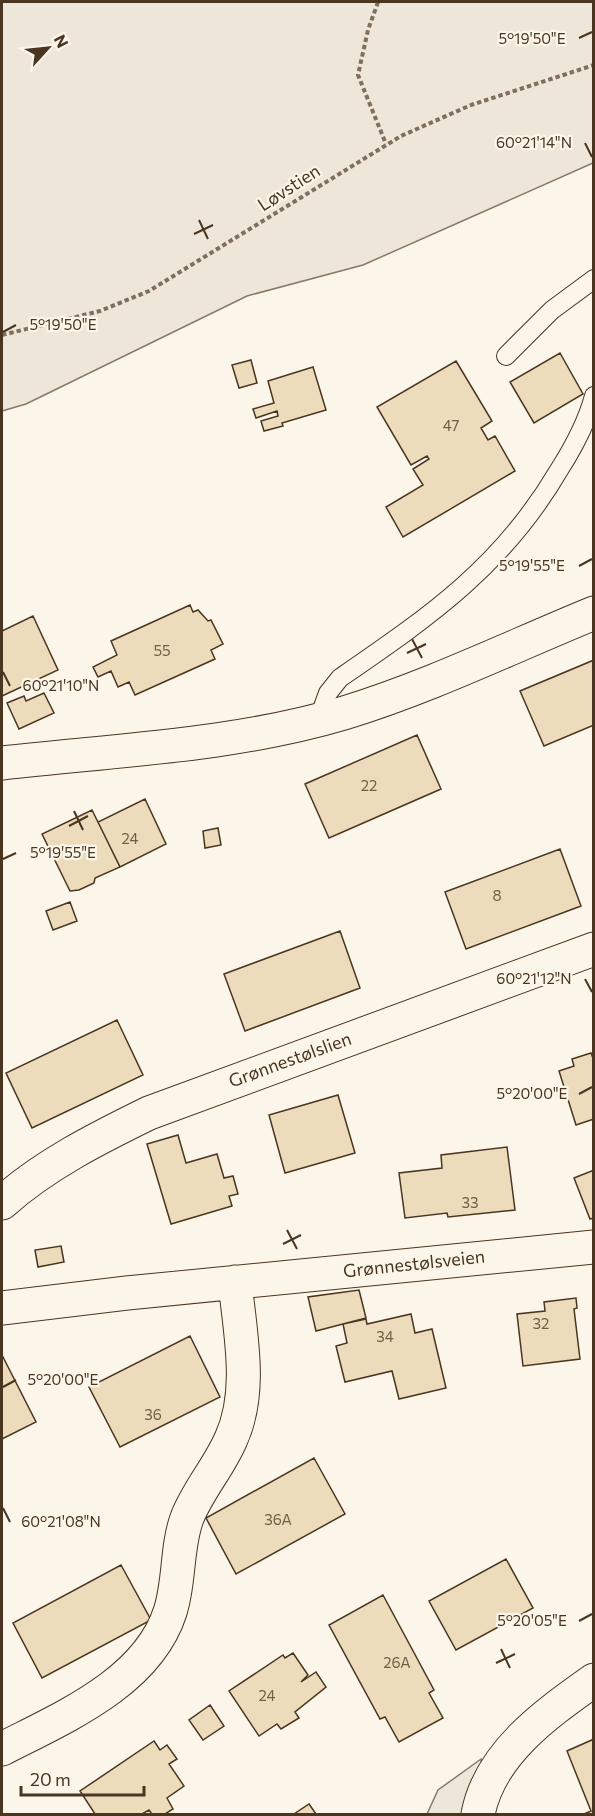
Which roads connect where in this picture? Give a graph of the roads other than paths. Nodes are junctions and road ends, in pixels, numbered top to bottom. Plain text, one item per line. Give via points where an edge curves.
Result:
1 (594, 279) edge
2 (506, 356) dead end
3 (594, 396) edge
4 (594, 613) edge
5 (319, 718) junction
6 (2, 763) edge
7 (594, 949) edge
8 (2, 1203) edge
9 (594, 1247) edge
10 (235, 1282) junction
11 (2, 1308) edge
12 (594, 1680) edge
13 (2, 1749) edge
14 (478, 1815) edge

1 - 2 lane via 552,310
3 - 5 lane via 573,447 538,506 511,539 456,595 340,678 328,693
4 - 5 street via 419,686
5 - 6 street via 170,746
7 - 8 street, Grønnestølslien via 149,1113 54,1164
9 - 10 street, Grønnestølsveien
10 - 11 street, Grønnestølsveien
10 - 13 street via 244,1379 240,1413 231,1440 195,1498 185,1523 170,1611 162,1629 133,1668 89,1702
12 - 14 street via 530,1728 491,1779

